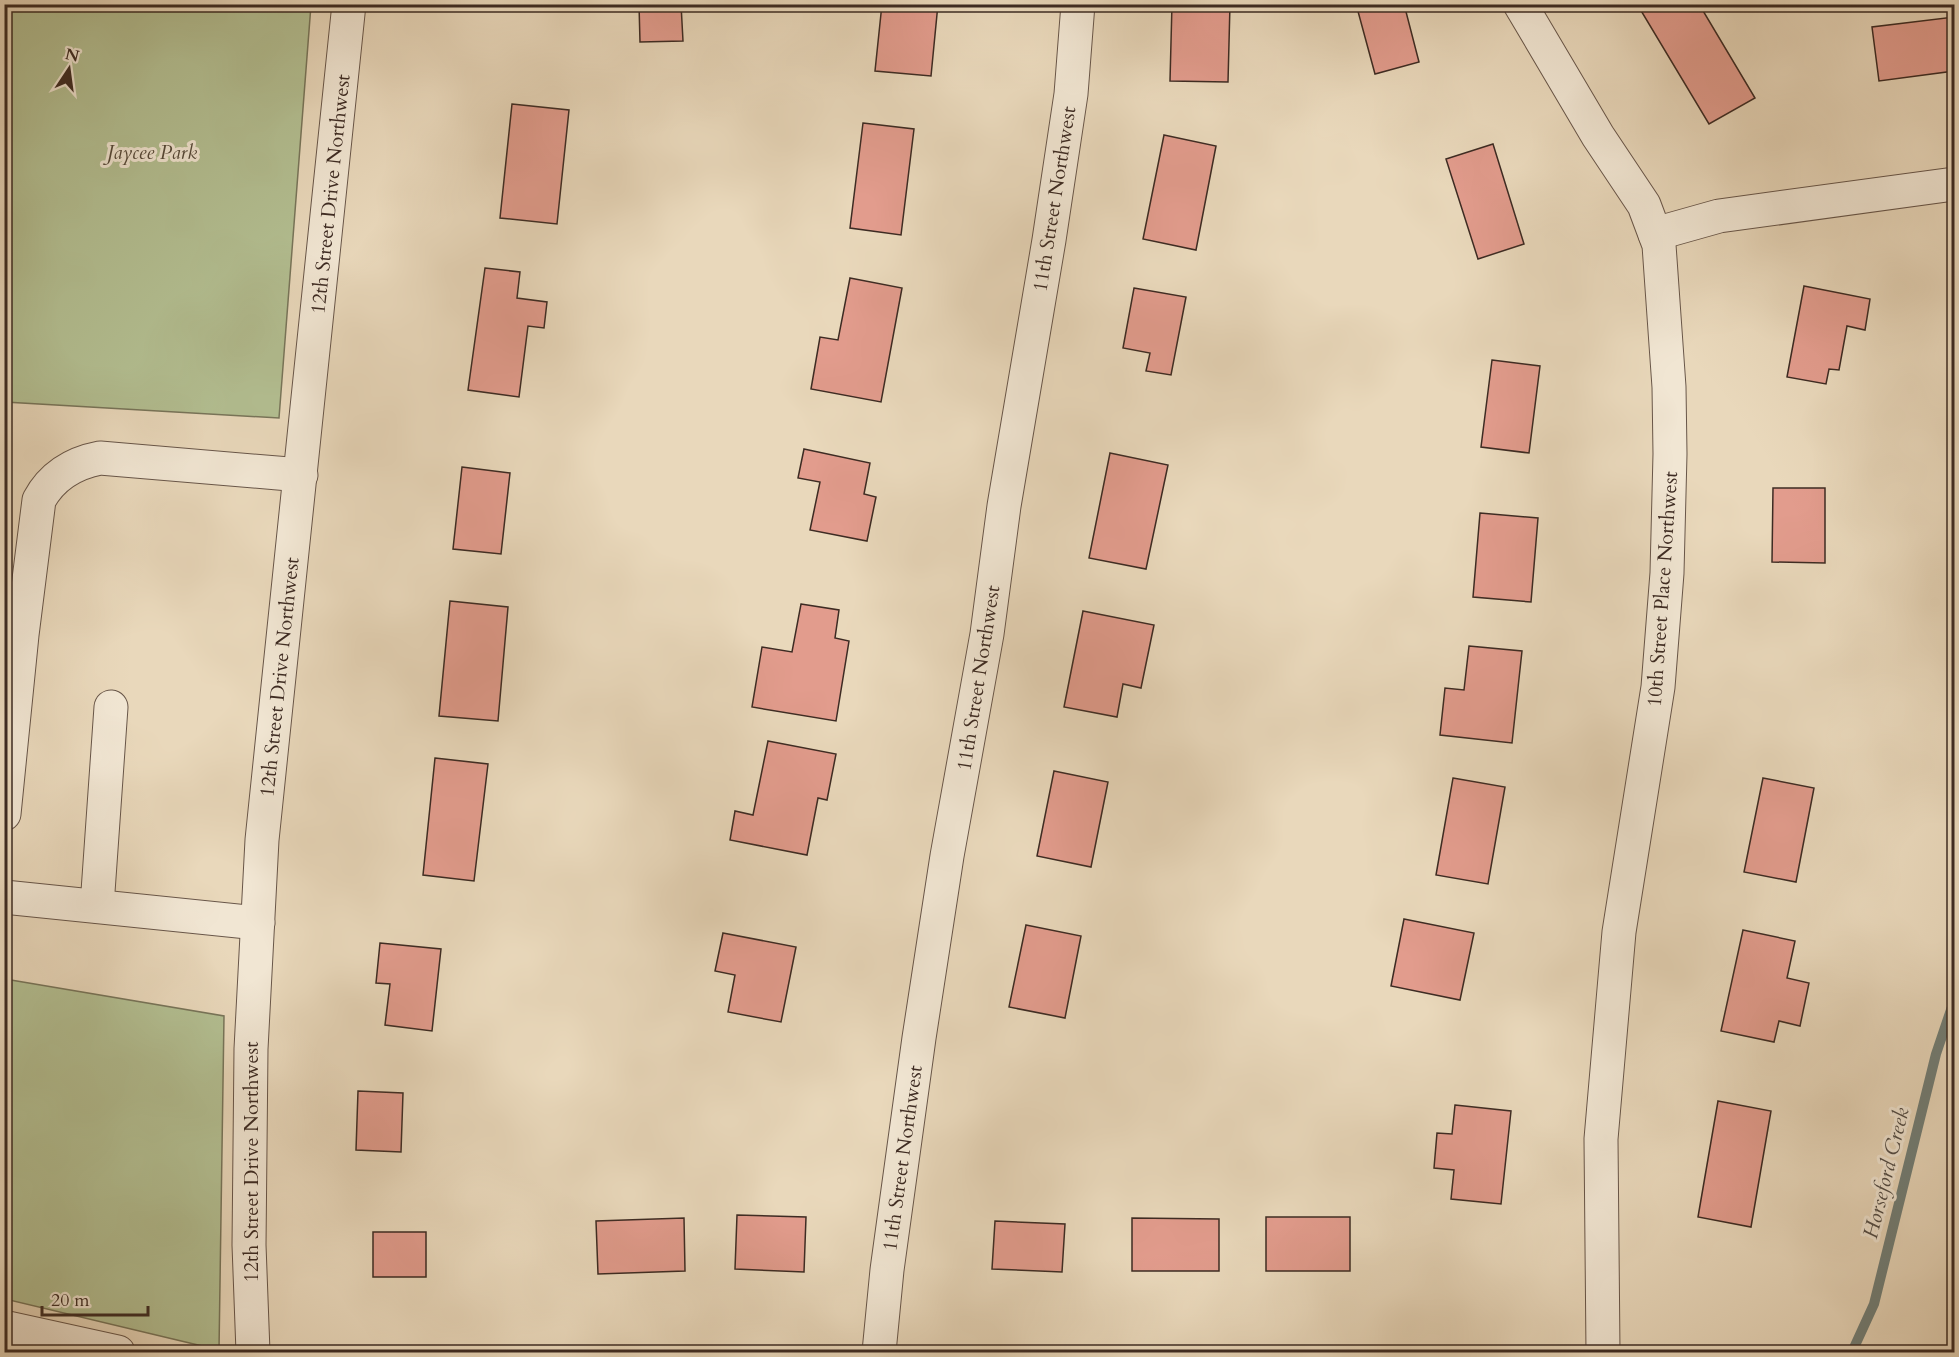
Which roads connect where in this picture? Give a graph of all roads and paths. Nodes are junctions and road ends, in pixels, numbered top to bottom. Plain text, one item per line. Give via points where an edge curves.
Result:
1 (349, 4) edge
2 (1078, 4) edge
3 (1520, 4) edge
4 (1954, 184) edge
5 (1655, 234) junction
6 (301, 475) junction
7 (111, 707) dead end
8 (4, 814) edge
9 (4, 897) edge
10 (97, 906) junction
11 (258, 923) junction
12 (4, 1327) edge
13 (118, 1353) edge
14 (253, 1353) edge
15 (879, 1353) edge
16 (1603, 1353) edge

1 - 6 street, 12th Street Drive Northwest
2 - 15 street, 11th Street Northwest via 1071,94 1049,240 919,1038
3 - 5 street, 10th Street Place Northwest via 1644,205
4 - 5 street via 1719,216
5 - 16 street, 10th Street Place Northwest via 1669,387 1667,573 1658,687 1619,932 1601,1139
6 - 8 street via 100,458 79,462 47,484 39,500
6 - 11 street, 12th Street Drive Northwest via 262,840
7 - 10 street
9 - 10 street
10 - 11 street
11 - 14 street, 12th Street Drive Northwest via 251,1049 249,1245
12 - 13 street

